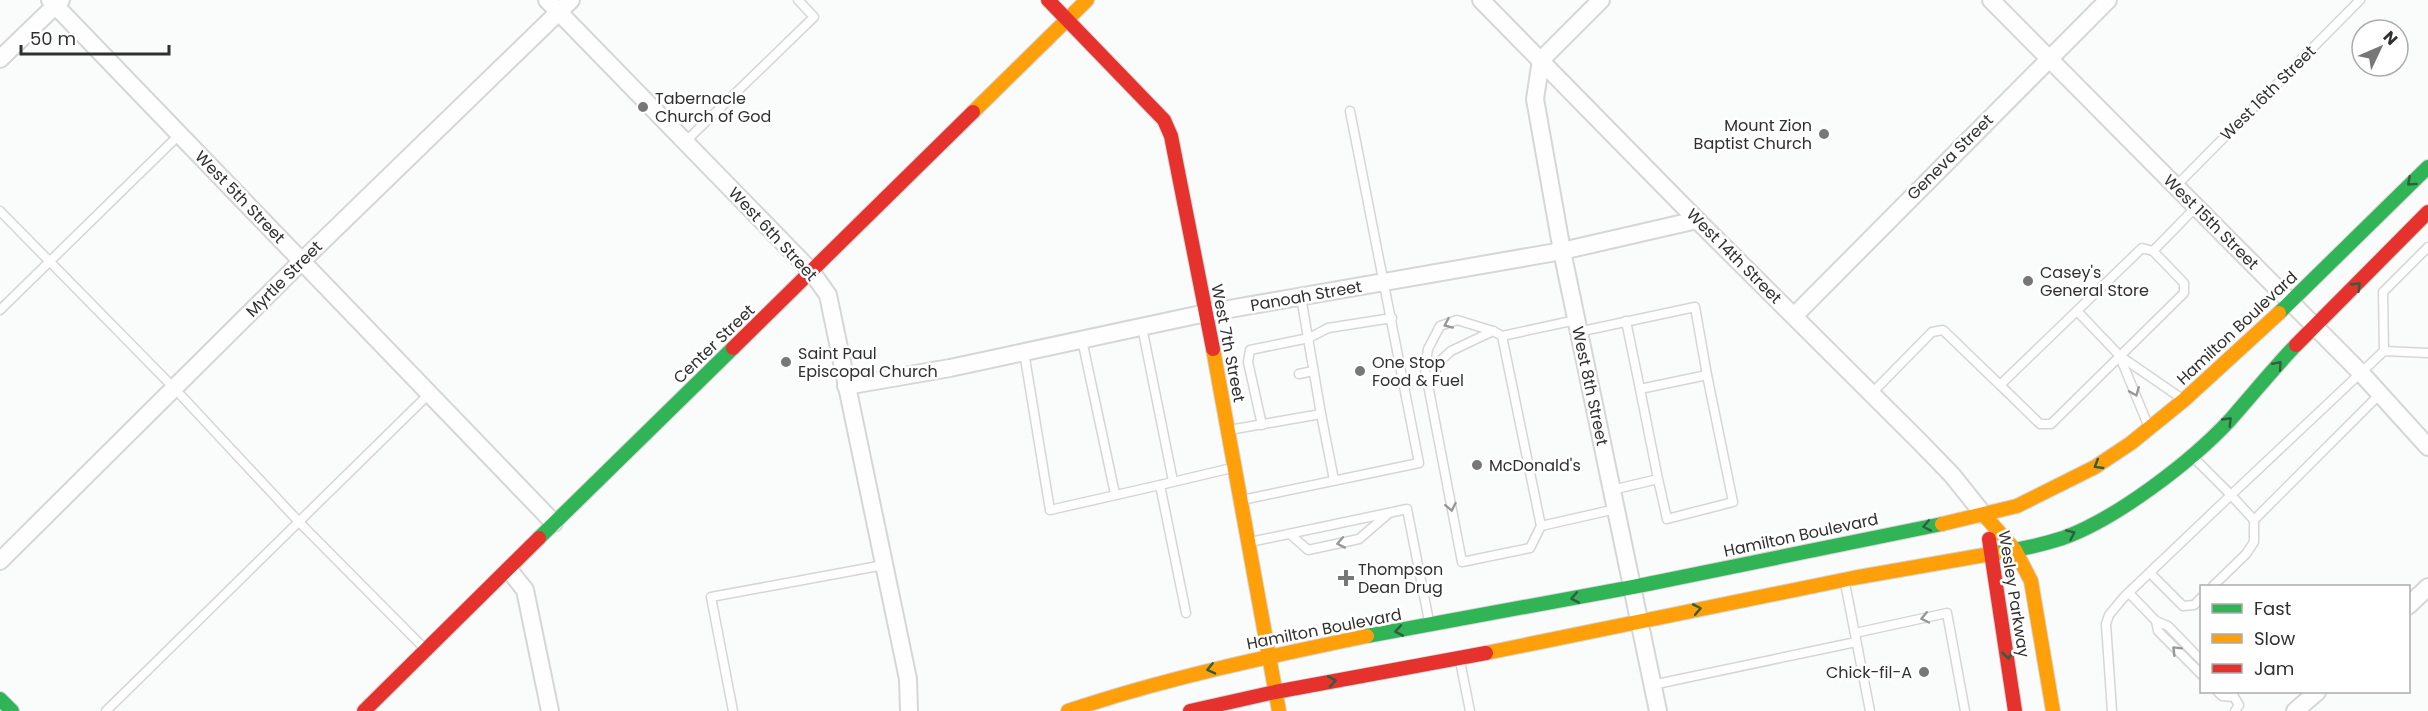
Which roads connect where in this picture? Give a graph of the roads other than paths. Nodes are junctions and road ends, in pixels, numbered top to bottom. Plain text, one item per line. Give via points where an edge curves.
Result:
1 (571, 0) edge
2 (798, 0) edge
3 (1048, 0) edge
4 (1087, 0) edge
5 (1481, 0) edge
6 (1601, 0) edge
7 (1991, 0) edge
8 (2108, 0) edge
9 (2360, 0) edge
10 (56, 2) edge
11 (553, 6) edge
12 (1068, 20) junction
13 (2049, 58) junction
14 (0, 59) edge
15 (1541, 60) junction
16 (1350, 111) dead end
17 (179, 135) junction
18 (685, 142) junction
19 (2428, 167) edge
20 (2176, 186) junction
21 (2196, 207) junction
22 (0, 211) edge
23 (2428, 212) edge
24 (1697, 220) junction
25 (2428, 247) edge
26 (1562, 250) junction
27 (2153, 250) junction
28 (302, 261) junction
29 (49, 263) junction
30 (811, 271) junction
31 (1386, 282) junction
32 (1301, 297) junction
33 (2291, 302) junction
34 (0, 310) edge
35 (2077, 311) junction
36 (1206, 313) junction
37 (1794, 316) junction
38 (1392, 318) junction
39 (1626, 321) junction
40 (1577, 326) junction
41 (2315, 326) junction
42 (1142, 327) junction
43 (1493, 331) junction
44 (1502, 336) junction
45 (1309, 338) junction
46 (1082, 340) junction
47 (2384, 351) junction
48 (1024, 352) junction
49 (2428, 353) edge
50 (2120, 356) junction
51 (1313, 371) junction
52 (2361, 373) junction
53 (1299, 374) dead end
54 (1707, 375) junction
55 (2000, 385) junction
56 (846, 386) junction
57 (1427, 387) junction
58 (175, 389) junction
59 (1640, 389) junction
60 (1872, 393) junction
61 (429, 394) junction
62 (2380, 394) junction
63 (2184, 400) junction
64 (1321, 414) junction
65 (1262, 425) junction
66 (2150, 428) junction
67 (1228, 430) junction
68 (2428, 447) edge
69 (2191, 456) junction
70 (1235, 467) junction
71 (1658, 479) junction
72 (1335, 480) junction
73 (1173, 481) junction
74 (1160, 485) junction
75 (1612, 490) junction
76 (1115, 494) junction
77 (2231, 495) junction
78 (1240, 500) junction
79 (1616, 509) junction
80 (1388, 513) junction
81 (1984, 515) junction
82 (2254, 520) junction
83 (300, 523) junction
84 (554, 524) junction
85 (1541, 526) junction
86 (1290, 534) junction
87 (1248, 542) junction
88 (2015, 550) junction
89 (1992, 555) junction
90 (0, 561) edge
91 (884, 565) junction
92 (509, 570) junction
93 (2150, 573) junction
94 (1844, 580) junction
95 (2213, 585) edge
96 (2428, 586) edge
97 (1633, 587) junction
98 (2129, 593) junction
99 (2200, 599) edge
100 (2410, 605) edge
101 (1186, 613) dead end
102 (1640, 621) junction
103 (2156, 621) junction
104 (1430, 625) junction
105 (1856, 637) junction
106 (426, 651) junction
107 (1269, 657) junction
108 (1459, 658) junction
109 (2200, 659) edge
110 (2200, 673) edge
111 (1652, 685) junction
112 (1275, 692) junction
113 (2316, 693) edge
114 (2232, 694) edge
115 (0, 699) edge
116 (12, 711) edge
117 (106, 711) edge
118 (364, 711) edge
119 (550, 711) edge
120 (732, 711) edge
121 (909, 711) edge
122 (1068, 711) edge
123 (1190, 711) edge
124 (1279, 711) edge
125 (1470, 711) edge
126 (1658, 711) edge
127 (1870, 711) edge
128 (1965, 711) edge
129 (2016, 711) edge
130 (2053, 711) edge
131 (2112, 711) edge
132 (2235, 711) edge
133 (2295, 711) edge

1 - 11 street, Myrtle Street
2 - 18 lane via 814,17
3 - 12 main road, West 7th Street
4 - 12 main road, Center Street
5 - 15 street, West 14th Street
6 - 15 street
7 - 13 street, West 15th Street
8 - 13 street, Geneva Street
9 - 20 lane, West 16th Street
10 - 14 street
10 - 17 street, West 5th Street
11 - 18 street, West 6th Street
11 - 28 street, Myrtle Street
12 - 30 main road, Center Street
12 - 36 main road, West 7th Street via 1164,120 1171,136
13 - 20 street, West 15th Street
13 - 37 street, Geneva Street
15 - 24 street, West 14th Street
15 - 26 street, West 8th Street via 1535,99
16 - 31 lane
17 - 28 street, West 5th Street
17 - 29 lane
18 - 30 street, West 6th Street
19 -> 33 main road, Hamilton Boulevard
20 - 21 street, West 15th Street
21 - 27 lane
21 - 33 street, West 15th Street
22 - 29 lane
41 -> 23 main road
24 - 26 street, Panoah Street
24 - 37 street, West 14th Street
25 - 47 lane via 2384,292
26 - 31 street, Panoah Street
26 - 40 street, West 8th Street
27 - 35 lane via 2142,248
27 - 50 lane via 2184,283 2184,293
28 - 58 street, Myrtle Street
28 - 61 street, West 5th Street
29 - 34 lane
29 - 58 lane
30 - 56 street, West 6th Street via 828,295
30 - 84 main road, Center Street
31 - 32 street, Panoah Street
31 - 38 lane
32 - 36 street, Panoah Street
32 - 45 lane
33 - 41 street, West 15th Street
33 - 63 main road, Hamilton Boulevard
35 - 50 lane
35 - 55 lane
36 - 42 street, Panoah Street
36 - 67 main road, West 7th Street
37 - 60 street, West 14th Street
38 - 45 lane via 1328,328
38 - 72 lane via 1419,463
39 - 40 lane
39 - 54 lane via 1695,307
39 - 59 lane
40 - 44 lane
40 - 75 street, West 8th Street
41 - 52 street, West 15th Street
69 -> 41 main road via 2228,422
42 - 46 street, Panoah Street
42 - 73 lane
43 - 44 lane
43 - 57 lane via 1440,361
43 -> 57 lane via 1457,320 1440,326 1428,349
44 - 85 lane
45 - 51 lane
45 - 65 lane via 1250,350 1248,362
46 - 48 street, Panoah Street
46 - 76 lane
47 - 49 lane
47 - 52 lane
48 - 56 street, Panoah Street
48 - 76 lane via 1050,510
50 - 55 lane via 2051,424 2040,424
50 - 63 lane
50 -> 66 lane
51 - 53 lane
51 - 64 lane
52 - 62 street, West 15th Street
52 - 77 lane
54 - 59 lane
54 - 71 lane via 1734,502 1666,519
55 - 60 lane via 1943,330 1932,332
56 - 91 street, West 6th Street
57 -> 85 lane via 1462,562 1530,548
58 - 83 lane
58 - 90 street, Myrtle Street
59 - 71 lane
60 - 81 street, West 14th Street via 1952,475
61 - 83 lane
61 - 84 street, West 5th Street
62 - 68 street, West 15th Street
62 - 82 lane
63 - 66 main road, Hamilton Boulevard
64 - 65 lane
64 - 72 lane
65 - 67 lane
66 -> 81 main road, Hamilton Boulevard via 2095,467 2017,506
67 - 70 main road, West 7th Street
69 - 77 lane
88 -> 69 main road via 2063,538 2105,518
70 - 73 lane
70 - 78 main road, West 7th Street
71 - 75 lane
72 - 78 lane
73 - 74 lane
74 - 76 lane
74 - 101 lane
75 - 79 street, West 8th Street
77 - 82 lane
77 - 93 lane
78 - 87 main road, West 7th Street
79 - 85 lane
79 - 97 street, West 8th Street
80 - 86 lane
80 -> 86 lane via 1359,539 1308,550
80 - 104 lane via 1407,509
81 - 88 main road, Wesley Parkway
81 - 89 main road, Wesley Parkway
81 -> 97 main road, Hamilton Boulevard
82 - 95 lane via 2254,542
83 - 106 lane
83 - 117 lane
84 - 92 main road, Center Street
86 - 87 lane
87 - 107 main road, West 7th Street
88 - 89 main road
88 - 130 main road, Wesley Parkway via 2031,581
89 - 94 main road
89 -> 129 main road, Wesley Parkway
91 - 120 lane via 711,597
91 - 121 street, West 6th Street via 908,679
92 - 106 main road, Center Street
92 - 119 street via 525,590
93 - 98 lane
93 - 99 lane via 2183,606
102 -> 94 main road
94 - 105 lane
96 - 100 street
97 - 102 street, West 8th Street
97 -> 104 main road, Hamilton Boulevard
98 - 103 lane
98 - 131 lane via 2106,624
102 - 108 main road
102 - 111 street, West 8th Street
103 - 109 lane via 2168,626
110 -> 103 lane via 2158,631
104 -> 107 main road, Hamilton Boulevard
105 - 111 lane
105 - 127 lane
128 -> 105 lane via 1947,614
106 - 118 main road, Center Street
107 - 112 main road, West 7th Street
107 -> 122 main road, Hamilton Boulevard via 1127,691
112 -> 108 main road
108 - 125 lane
111 - 126 street, West 8th Street
112 - 123 main road
112 - 124 main road, West 7th Street
113 - 133 street
114 - 132 lane via 2239,705
115 - 116 main road

